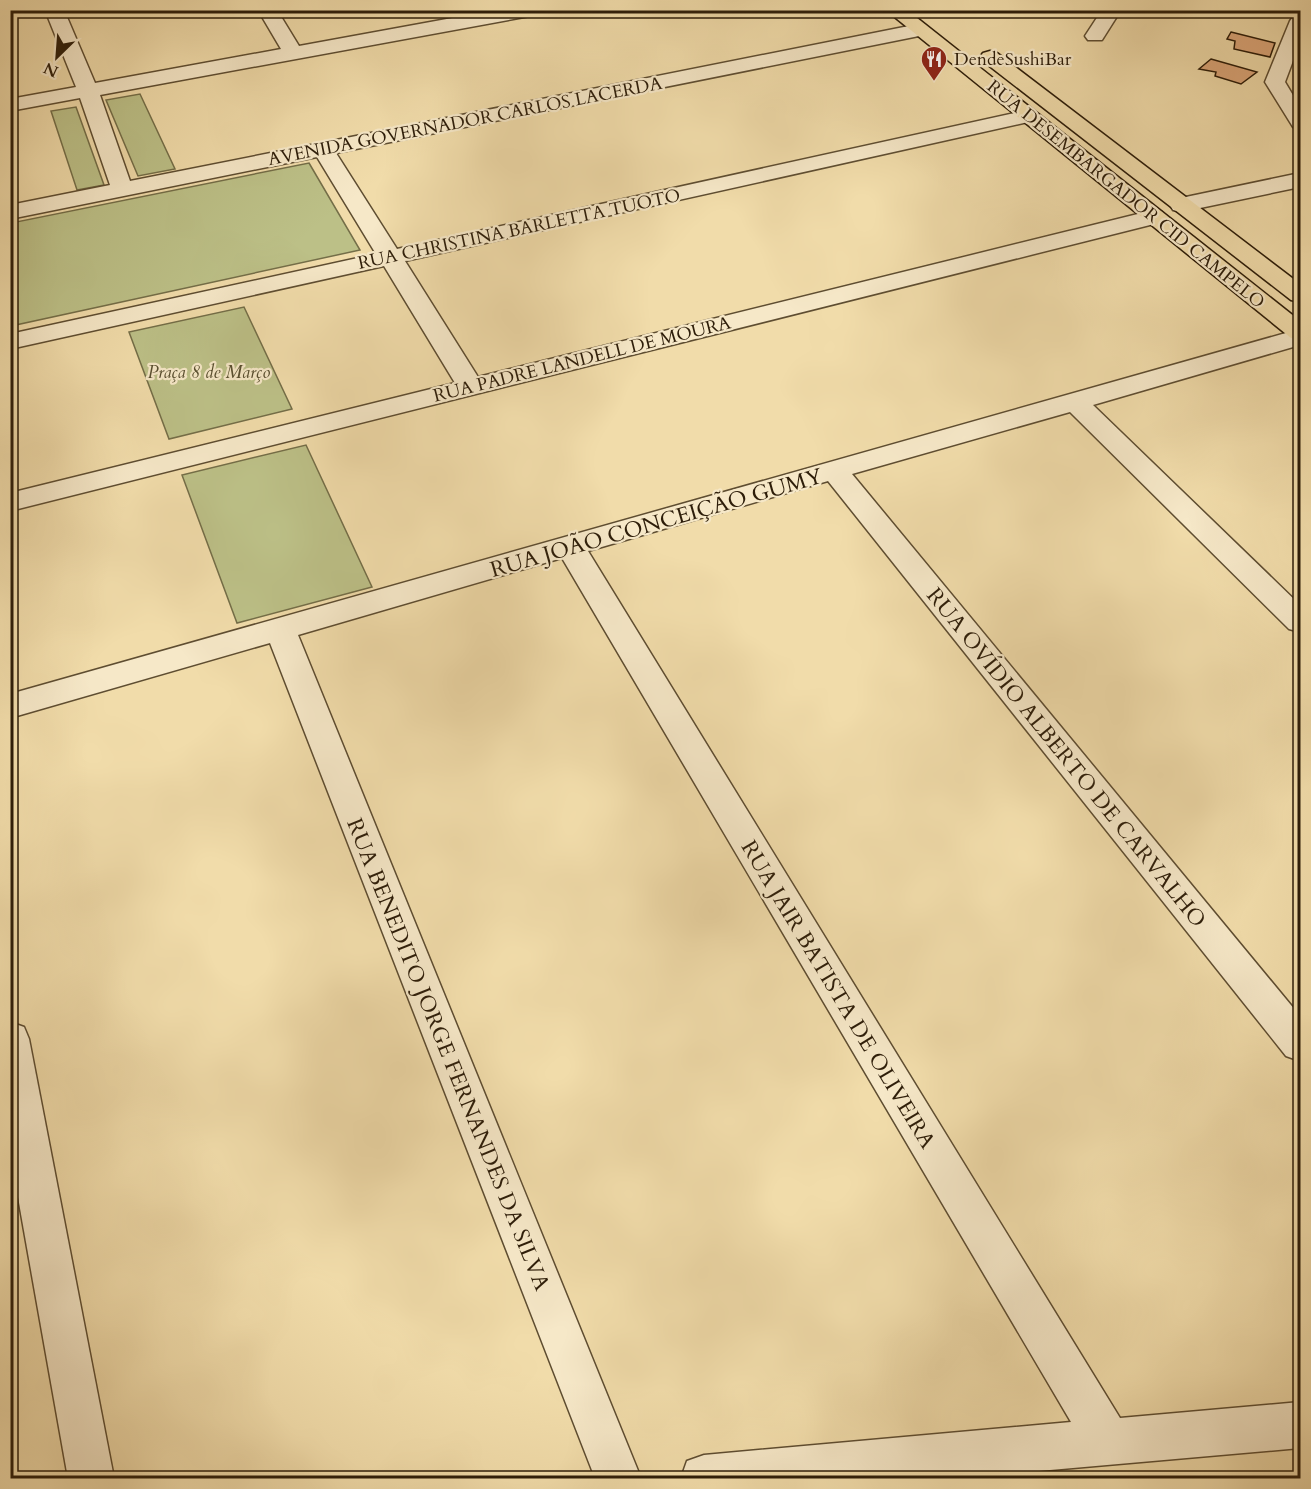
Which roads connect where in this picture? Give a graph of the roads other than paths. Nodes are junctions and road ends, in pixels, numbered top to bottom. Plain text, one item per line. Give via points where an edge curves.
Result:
1 (54, 10) edge
2 (267, 10) edge
3 (530, 10) edge
4 (895, 10) edge
5 (1112, 10) edge
6 (1279, 10) edge
7 (1300, 14) edge
8 (1300, 21) edge
9 (919, 30) junction
10 (1095, 36) dead end
11 (976, 46) dead end
12 (294, 54) junction
13 (88, 91) junction
14 (10, 105) edge
15 (1028, 116) junction
16 (1300, 123) edge
17 (323, 149) junction
18 (1300, 180) edge
19 (122, 189) junction
20 (1181, 205) junction
21 (10, 212) edge
22 (1154, 217) junction
23 (391, 258) junction
24 (1300, 295) edge
25 (1300, 335) edge
26 (10, 342) edge
27 (471, 387) junction
28 (1075, 402) junction
29 (834, 470) junction
30 (10, 502) edge
31 (570, 546) junction
32 (1300, 622) edge
33 (280, 629) junction
34 (10, 706) edge
35 (10, 1039) edge
36 (1300, 1044) edge
37 (1300, 1425) edge
38 (1108, 1443) junction
39 (91, 1479) edge
40 (618, 1479) edge
41 (704, 1479) edge

1 - 13 street
2 - 12 street
3 - 12 street
4 - 9 main road, RUA DESEMBARGADOR CID CAMPELO
5 - 10 street
6 - 7 street
8 - 16 street via 1275,82
9 - 15 main road, RUA DESEMBARGADOR CID CAMPELO
9 - 17 street, AVENIDA GOVERNADOR CARLOS LACERDA
11 - 20 main road, RUA DESEMBARGADOR CID CAMPELO
12 - 13 street
13 - 14 street
13 - 19 street
15 - 22 main road, RUA DESEMBARGADOR CID CAMPELO
15 - 23 street, RUA CHRISTINA BARLETTA TUOTO
17 - 19 street, AVENIDA GOVERNADOR CARLOS LACERDA
17 - 23 street
18 - 20 street
19 - 21 street, AVENIDA GOVERNADOR CARLOS LACERDA
20 - 24 main road, RUA DESEMBARGADOR CID CAMPELO
22 - 25 main road, RUA DESEMBARGADOR CID CAMPELO
22 - 27 street, RUA PADRE LANDELL DE MOURA
23 - 26 street, RUA CHRISTINA BARLETTA TUOTO
23 - 27 street
25 - 28 street, RUA JOÃO CONCEIÇÃO GUMY
27 - 30 street, RUA PADRE LANDELL DE MOURA
28 - 29 street, RUA JOÃO CONCEIÇÃO GUMY
28 - 32 street
29 - 31 street, RUA JOÃO CONCEIÇÃO GUMY
29 - 36 street, RUA OVÍDIO ALBERTO DE CARVALHO
31 - 33 street, RUA JOÃO CONCEIÇÃO GUMY
31 - 38 street, RUA JAIR BATISTA DE OLIVEIRA
33 - 34 street, RUA JOÃO CONCEIÇÃO GUMY
33 - 40 street, RUA BENEDITO JORGE FERNANDES DA SILVA
35 - 39 street
37 - 38 street
38 - 41 street

